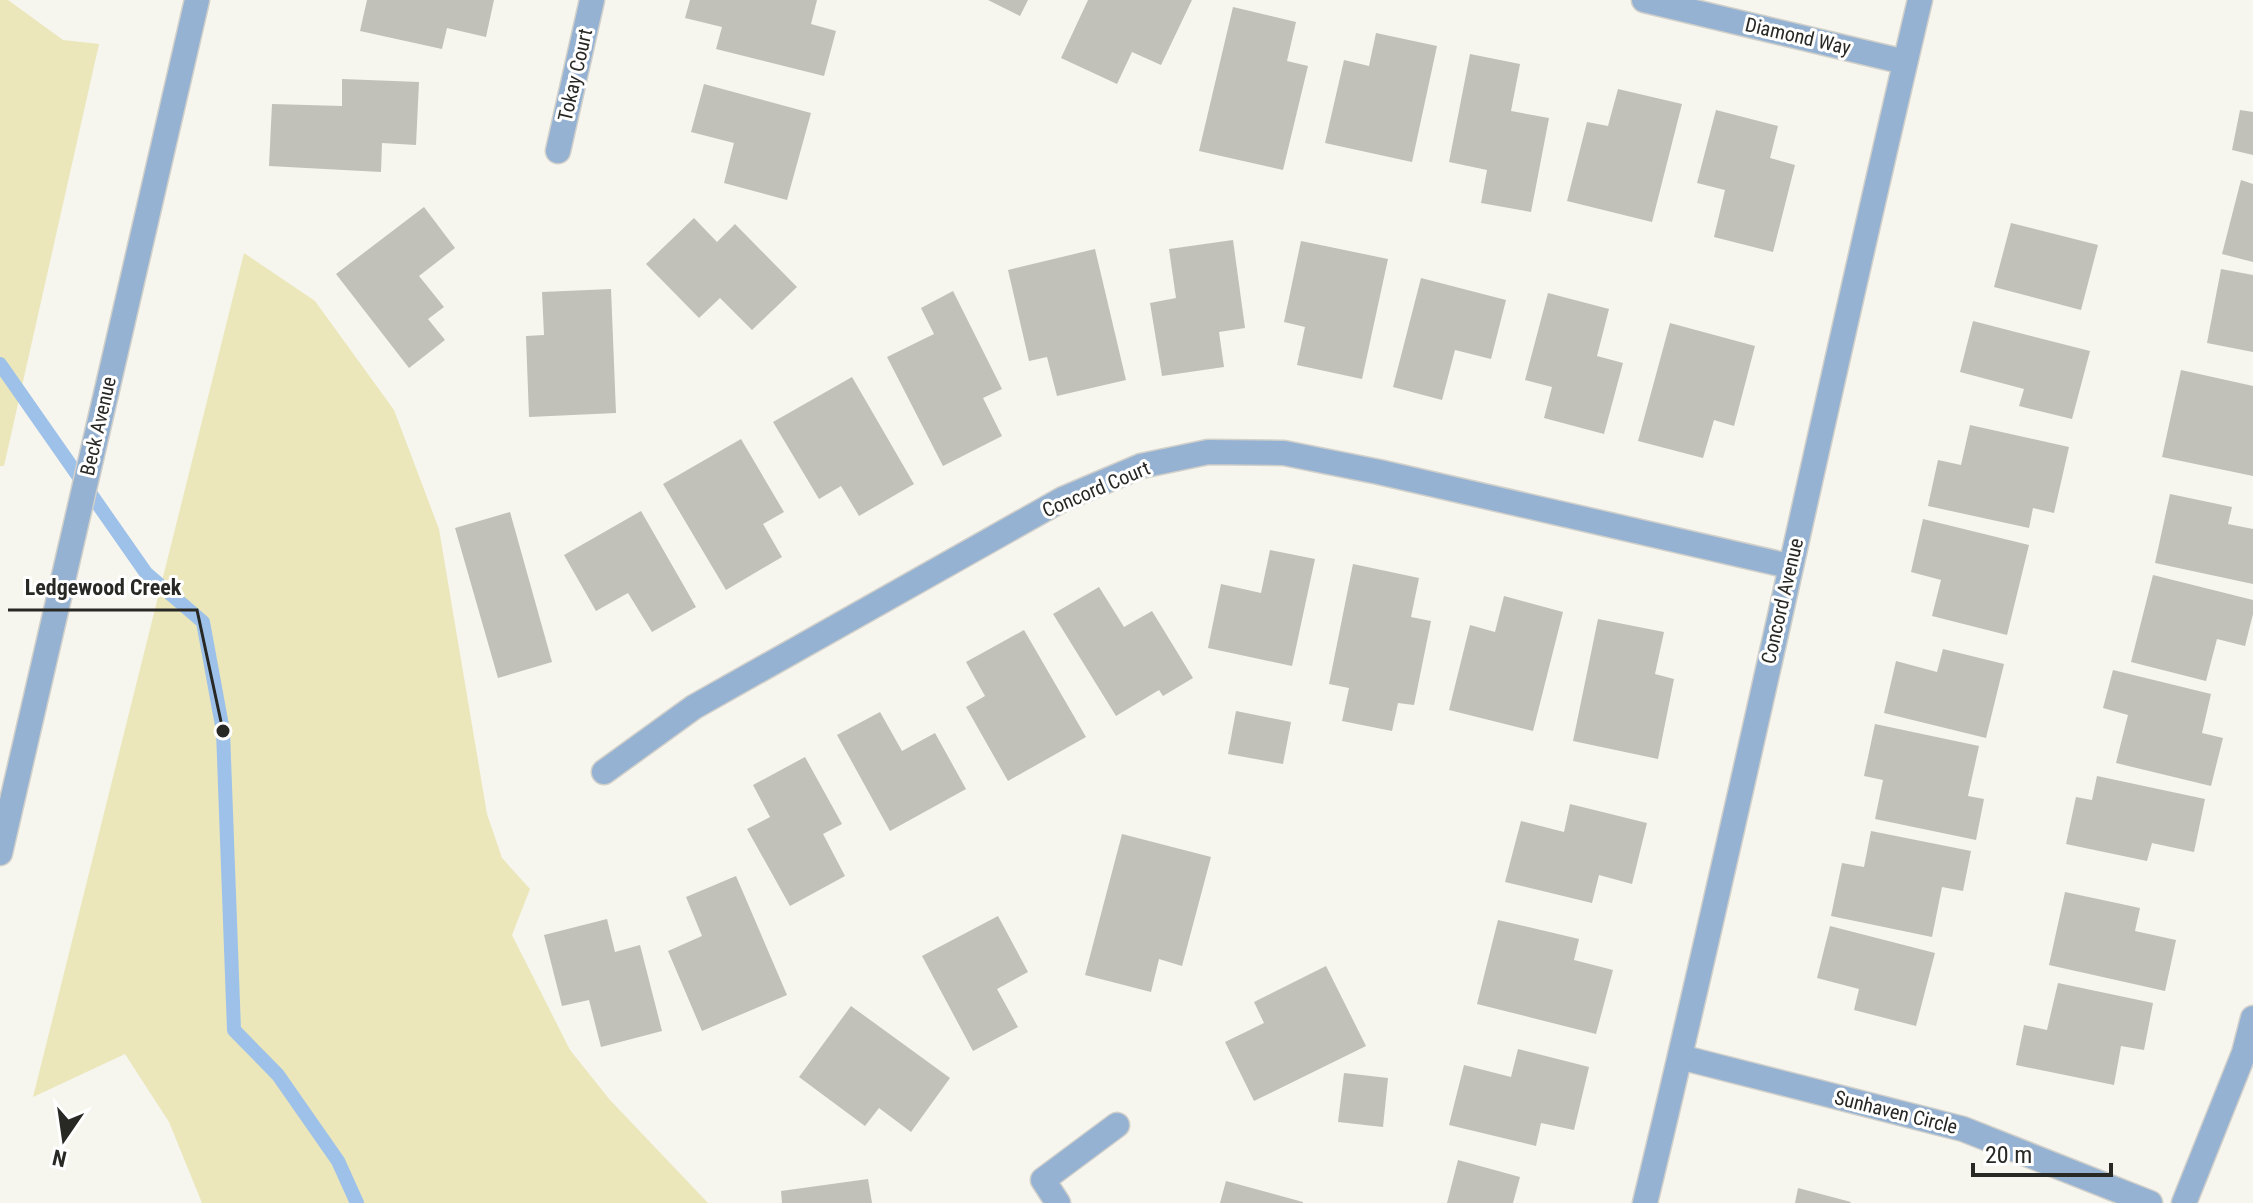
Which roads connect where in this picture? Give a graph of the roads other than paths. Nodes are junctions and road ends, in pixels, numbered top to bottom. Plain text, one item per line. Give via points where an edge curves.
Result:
1 (197, 0) edge
2 (592, 0) edge
3 (1644, 0) edge
4 (1920, 0) edge
5 (1905, 62) junction
6 (558, 151) dead end
7 (1789, 566) junction
8 (604, 772) dead end
9 (0, 853) edge
10 (2253, 1018) edge
11 (1680, 1057) junction
12 (1117, 1125) dead end
13 (1058, 1203) edge
14 (1645, 1203) edge
15 (2150, 1203) edge
16 (2184, 1203) edge

1 - 9 street, Beck Avenue
2 - 6 street, Tokay Court
3 - 5 street, Diamond Way
4 - 5 street, Concord Avenue
5 - 7 street, Concord Avenue
7 - 8 street, Concord Court via 1325,461 1284,453 1208,452 1141,466 1063,499 694,707
7 - 11 street, Concord Avenue
10 - 16 street
11 - 14 street, Concord Avenue
11 - 15 street, Sunhaven Circle via 1963,1129
12 - 13 street via 1043,1180

